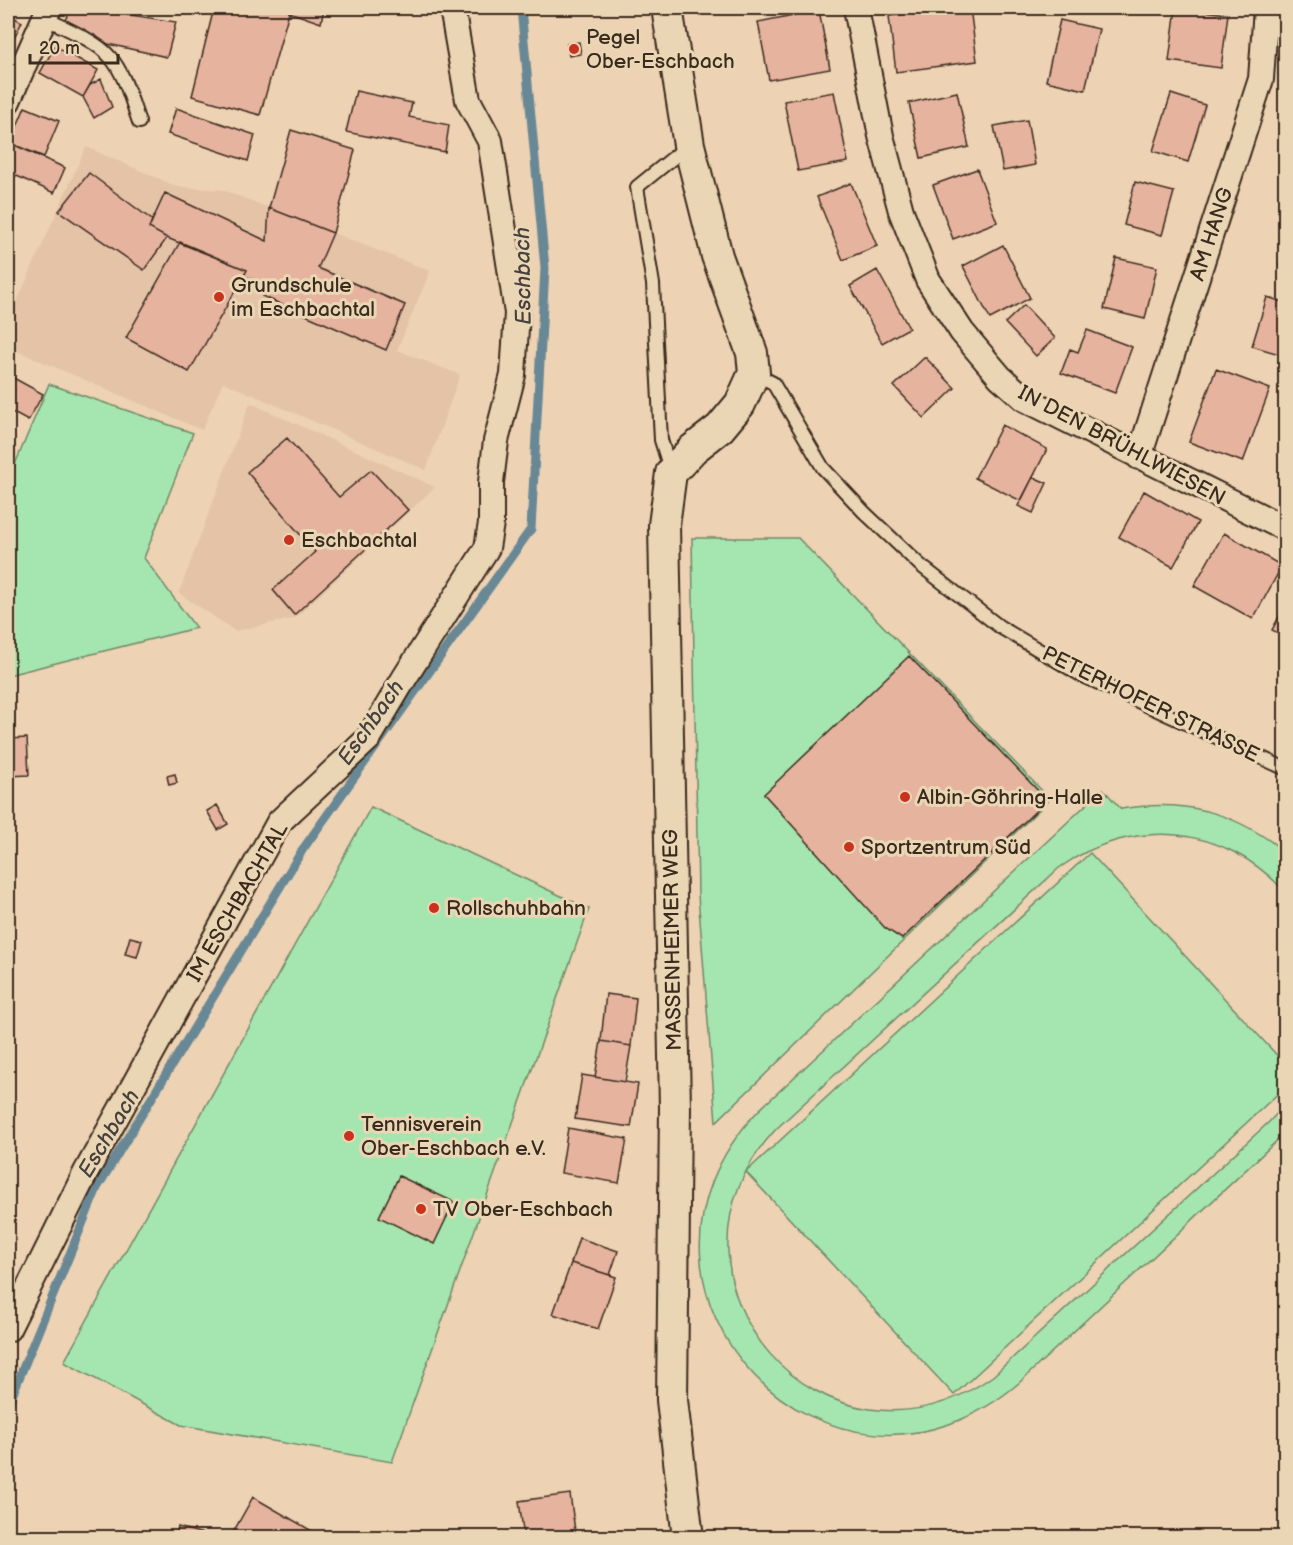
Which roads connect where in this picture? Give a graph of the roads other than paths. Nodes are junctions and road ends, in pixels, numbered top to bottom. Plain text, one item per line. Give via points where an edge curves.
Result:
1 (452, 8) edge
2 (667, 8) edge
3 (856, 8) edge
4 (1266, 8) edge
5 (46, 13) edge
6 (8, 101) edge
7 (139, 122) dead end
8 (689, 145) junction
9 (754, 373) junction
10 (1139, 457) junction
11 (671, 473) junction
12 (1286, 529) edge
13 (1286, 769) edge
14 (16, 1291) edge
15 (8, 1329) edge
16 (688, 1538) edge

1 - 14 street, IM ESCHBACHTAL via 468,100 490,141 517,313 513,375 490,482 487,548 368,739 279,822
2 - 8 street
3 - 10 street, IN DEN BRÜHLWIESEN via 881,136 901,211 928,280 962,332 999,377 1025,399
4 - 10 street, AM HANG via 1260,79
5 - 6 street
5 - 7 lane via 110,56
8 - 9 street via 717,256 752,353
8 - 11 lane via 637,187 653,284 661,440
9 - 11 street via 740,404
9 - 13 lane, PETERHOFER STRASSE via 773,383 823,468 864,512 920,565 1000,627 1081,675
10 - 12 street, IN DEN BRÜHLWIESEN
11 - 16 street, MASSENHEIMER WEG via 664,525 675,1108 672,1400
14 - 15 street, IM ESCHBACHTAL

